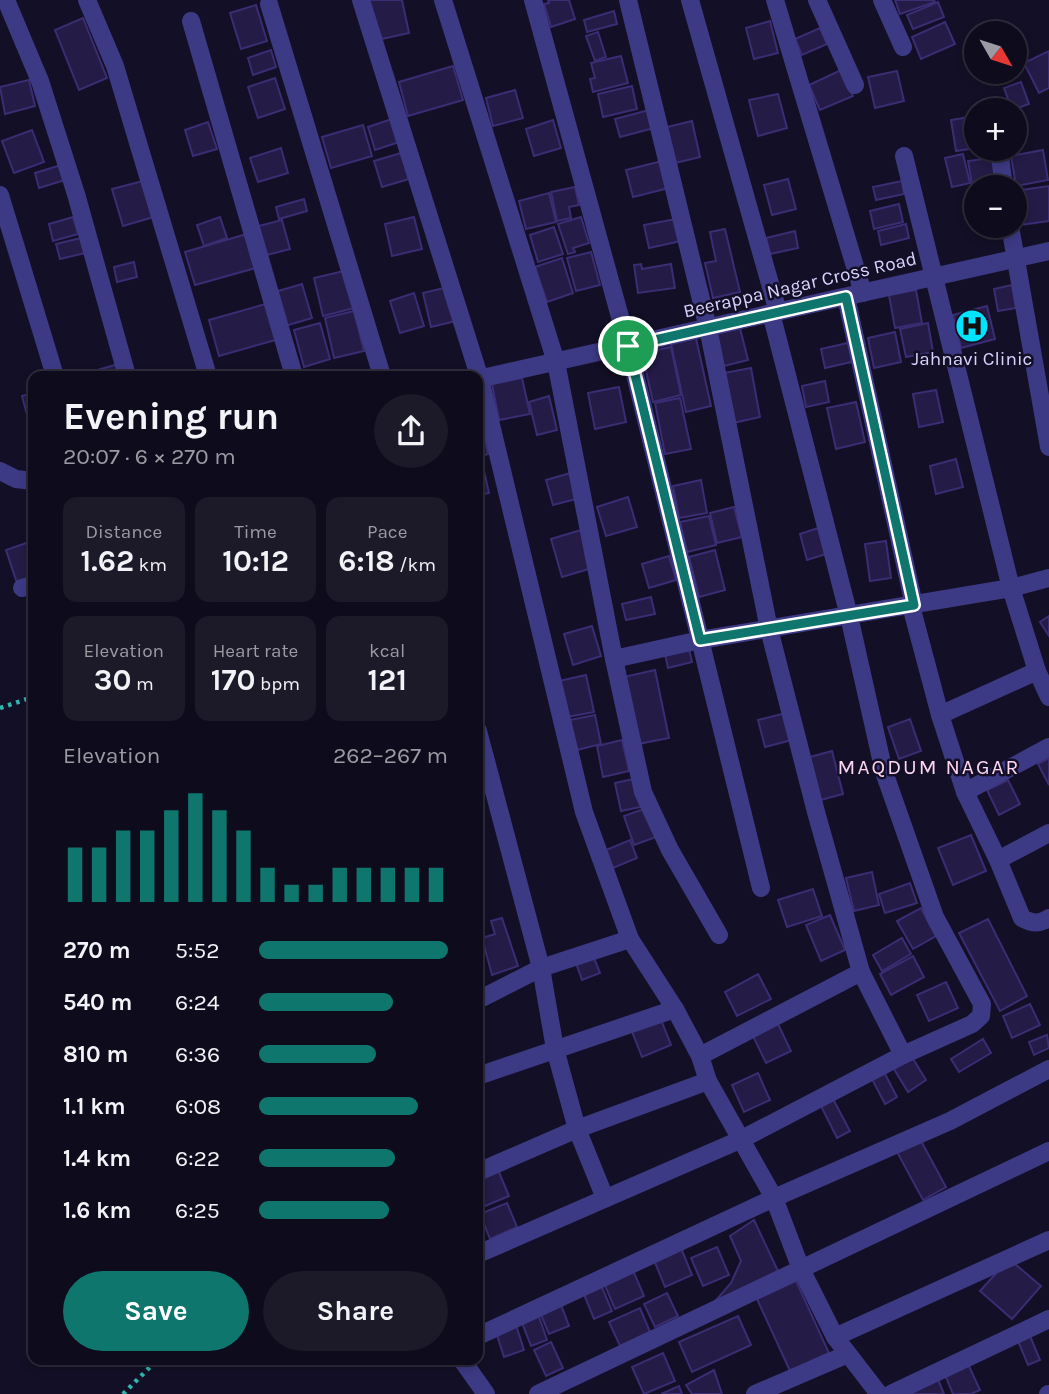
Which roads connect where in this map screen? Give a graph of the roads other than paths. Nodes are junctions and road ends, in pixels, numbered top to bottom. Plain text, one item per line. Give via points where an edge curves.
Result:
1 (6, 0) edge
2 (87, 0) edge
3 (361, 0) edge
4 (443, 0) edge
5 (533, 0) edge
6 (628, 0) edge
7 (690, 0) edge
8 (775, 0) edge
9 (817, 0) edge
10 (882, 0) edge
11 (269, 4) dead end
12 (191, 21) dead end
13 (903, 47) dead end
14 (855, 85) dead end
15 (904, 156) dead end
16 (0, 195) edge
17 (1012, 238) edge
18 (1049, 251) edge
19 (1015, 258) junction
20 (932, 277) junction
21 (855, 295) junction
22 (775, 312) junction
23 (708, 328) junction
24 (628, 346) junction
25 (556, 362) junction
26 (53, 371) edge
27 (126, 371) edge
28 (206, 371) edge
29 (294, 371) edge
30 (380, 371) edge
31 (477, 371) edge
32 (483, 378) edge
33 (483, 395) edge
34 (1049, 447) edge
35 (0, 471) edge
36 (28, 480) edge
37 (1049, 578) edge
38 (1010, 588) junction
39 (912, 605) junction
40 (849, 616) junction
41 (769, 629) junction
42 (700, 640) junction
43 (614, 659) junction
44 (1037, 671) junction
45 (1049, 697) edge
46 (940, 715) junction
47 (1049, 747) edge
48 (483, 750) edge
49 (964, 792) junction
50 (1049, 833) edge
51 (998, 860) junction
52 (761, 888) dead end
53 (1049, 918) edge
54 (719, 934) dead end
55 (630, 939) junction
56 (541, 968) junction
57 (861, 972) junction
58 (483, 997) edge
59 (675, 1009) junction
60 (555, 1049) junction
61 (903, 1055) junction
62 (700, 1056) junction
63 (1049, 1069) edge
64 (483, 1074) edge
65 (708, 1081) junction
66 (577, 1129) junction
67 (742, 1139) junction
68 (1049, 1151) edge
69 (483, 1170) edge
70 (605, 1198) junction
71 (774, 1198) junction
72 (1049, 1240) edge
73 (483, 1252) edge
74 (801, 1269) junction
75 (1049, 1319) edge
76 (483, 1334) edge
77 (835, 1336) junction
78 (848, 1353) junction
79 (466, 1365) edge
80 (486, 1394) edge
81 (538, 1394) edge
82 (755, 1394) edge
83 (879, 1394) edge
84 (891, 1394) edge

1 - 27 street via 40,80
2 - 28 street via 115,66
3 - 31 street
4 - 25 street
5 - 24 street
6 - 23 street
7 - 22 street
8 - 21 street
9 - 14 street
10 - 13 street
11 - 30 street
12 - 29 street
15 - 20 street
16 - 26 street
17 - 19 street
18 - 19 street, Beerappa Nagar Cross Road
19 - 20 street, Beerappa Nagar Cross Road
19 - 34 street
20 - 21 street, Beerappa Nagar Cross Road
20 - 38 street
21 - 22 street, Beerappa Nagar Cross Road
21 - 39 street
22 - 23 street, Beerappa Nagar Cross Road
22 - 40 street
23 - 24 street, Beerappa Nagar Cross Road
23 - 41 street
24 - 25 street, Beerappa Nagar Cross Road
24 - 42 street
25 - 32 street, Beerappa Nagar Cross Road
25 - 43 street
33 - 55 street via 584,812
35 - 36 street
37 - 38 street
38 - 39 street
38 - 44 street
39 - 40 street
39 - 46 street
40 - 41 street
40 - 61 street via 884,772 935,917 982,1004 981,1016 972,1024
41 - 42 street
41 - 57 street
42 - 43 street
42 - 52 street
43 - 54 street via 643,792 670,850
44 - 45 street
44 - 46 street
46 - 49 street
47 - 49 street
48 - 56 street
49 - 51 street
50 - 51 street
51 - 53 street via 1022,918 1040,923
55 - 56 street
55 - 59 street
56 - 58 street
56 - 60 street
57 - 61 street
57 - 62 street
59 - 60 street
59 - 62 street
60 - 64 street
60 - 66 street
61 - 67 street
62 - 65 street
63 - 71 street via 950,1121
65 - 66 street
65 - 67 street
66 - 69 street
66 - 70 street
67 - 70 street
67 - 71 street
68 - 74 street
70 - 73 street
71 - 74 street
71 - 76 street
72 - 77 street
74 - 77 street
74 - 81 street
75 - 84 street
77 - 78 street
78 - 82 street
78 - 83 street
79 - 80 street

